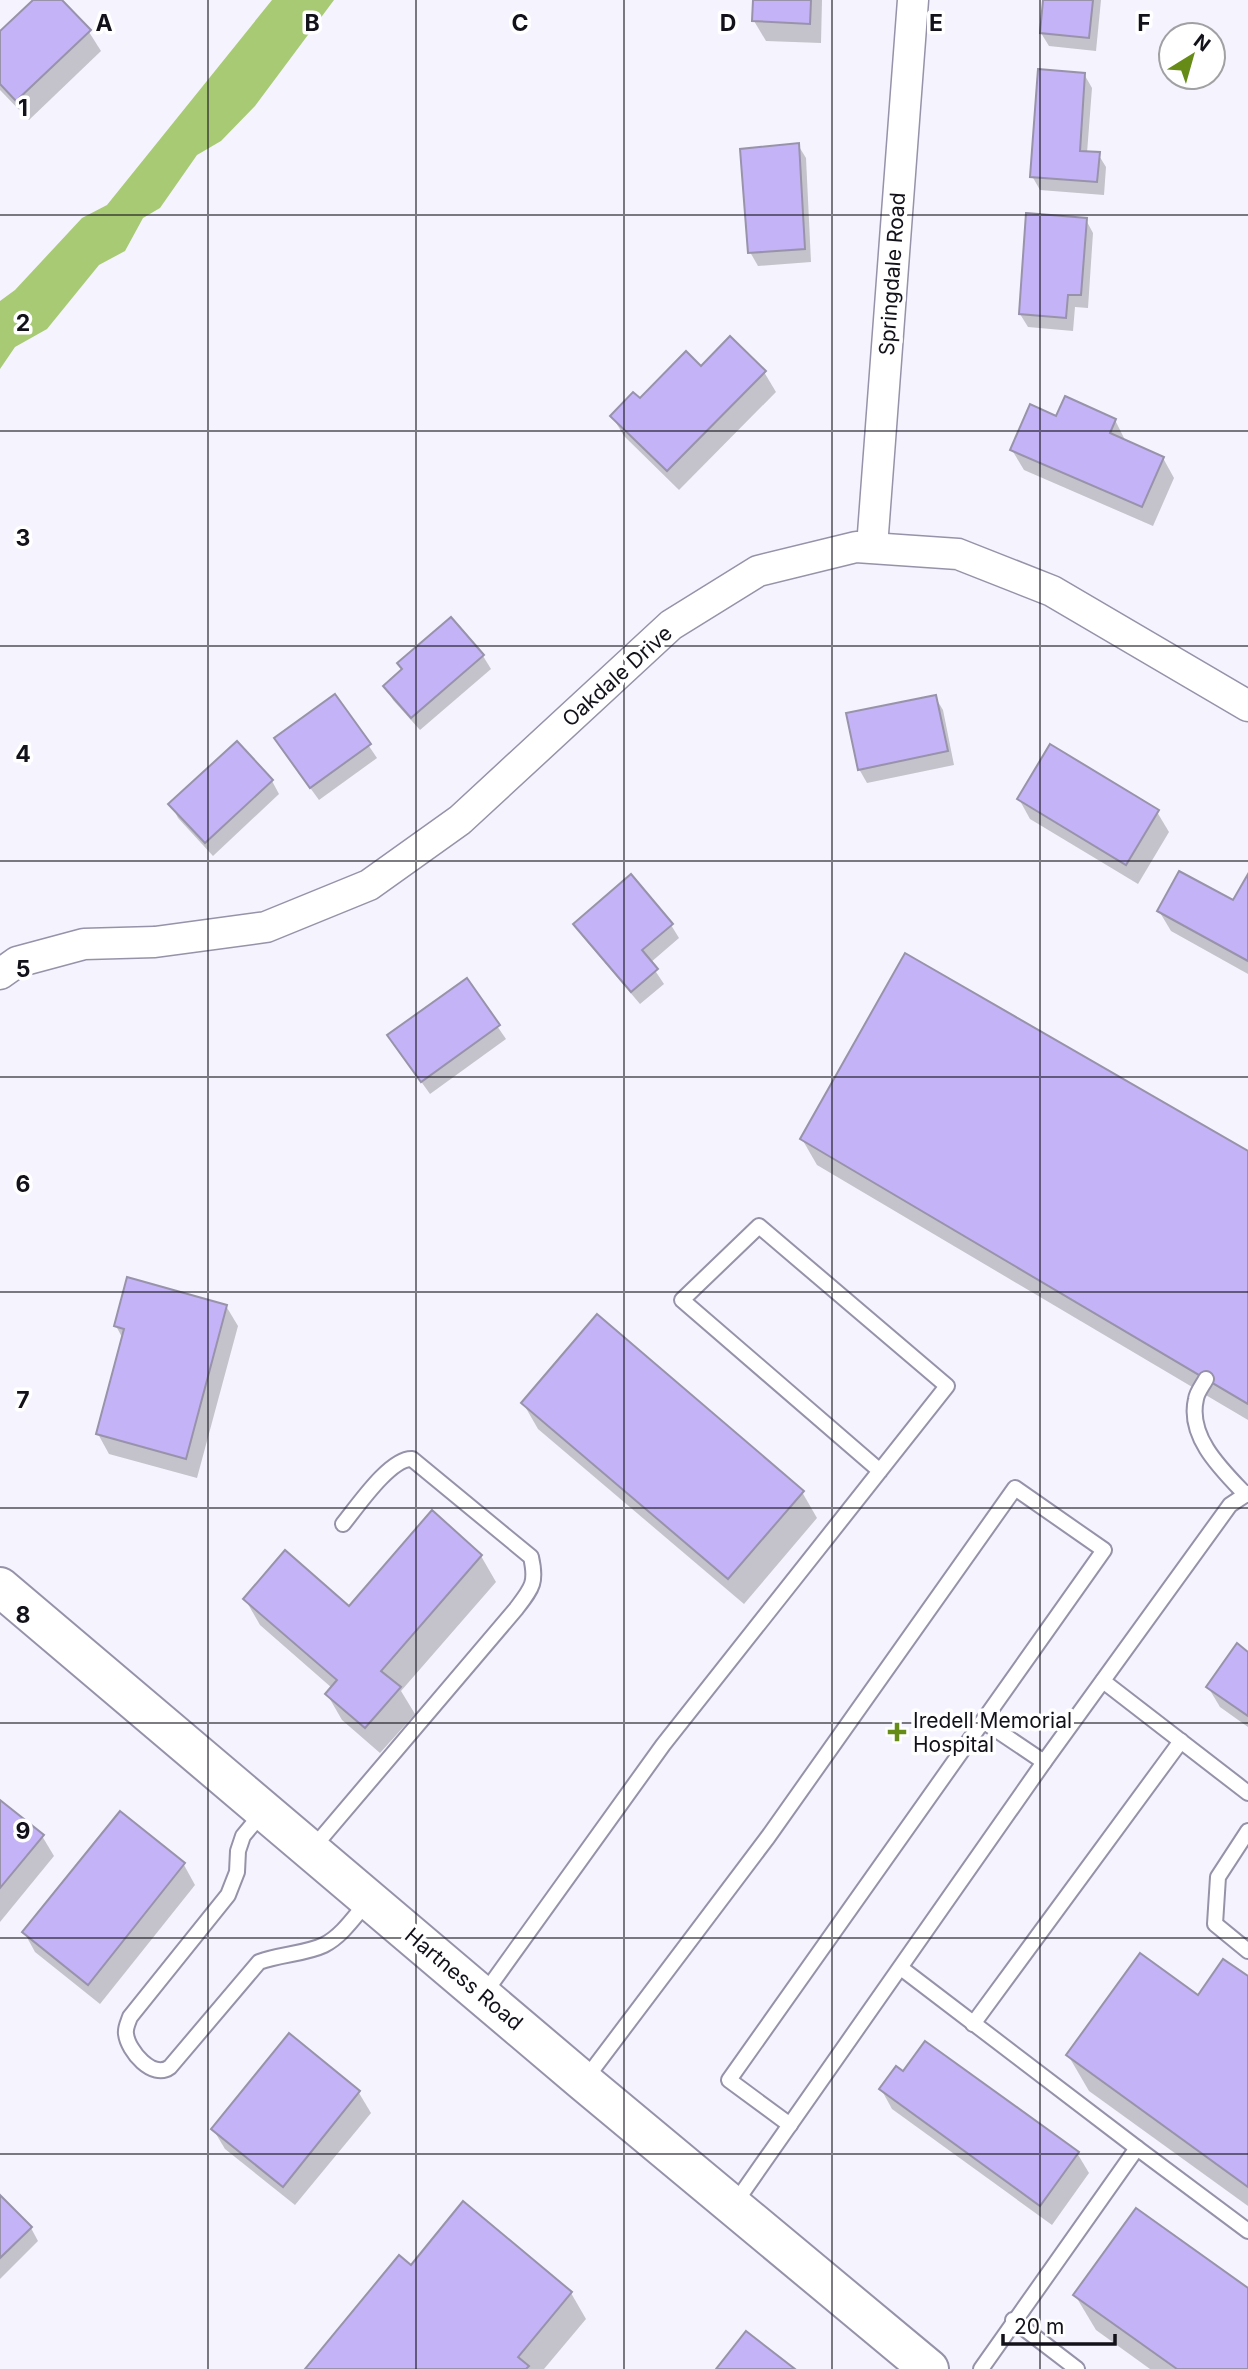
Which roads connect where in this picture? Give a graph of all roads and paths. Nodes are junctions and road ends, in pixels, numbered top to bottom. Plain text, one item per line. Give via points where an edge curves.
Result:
1 (913, 0) edge
2 (872, 547) junction
3 (1248, 706) edge
4 (0, 974) edge
5 (1206, 1379) dead end
6 (880, 1471) junction
7 (1247, 1494) edge
8 (343, 1524) dead end
9 (0, 1587) edge
10 (1103, 1681) junction
11 (983, 1721) junction
12 (1181, 1741) junction
13 (1044, 1762) junction
14 (1248, 1793) edge
15 (264, 1811) junction
16 (1248, 1831) edge
17 (311, 1850) junction
18 (370, 1899) junction
19 (1248, 1951) edge
20 (901, 1968) junction
21 (483, 1995) junction
22 (973, 2024) junction
23 (584, 2082) junction
24 (790, 2125) junction
25 (1137, 2148) junction
26 (733, 2207) junction
27 (1248, 2231) edge
28 (1013, 2320) junction
29 (929, 2369) edge
30 (981, 2369) edge
31 (1077, 2369) edge

1 - 2 street, Springdale Road
2 - 3 street, Oakdale Drive via 958,554 1052,591
2 - 4 street, Oakdale Drive via 758,571 671,625 460,820 369,885 265,926 155,942 84,944 16,962
5 - 7 lane via 1196,1398 1196,1422 1204,1446
6 - 6 lane via 682,1300 759,1226 947,1386
6 - 21 lane via 663,1745
7 - 10 lane via 1230,1504
8 - 17 lane via 391,1467 412,1459 531,1557 535,1578 516,1609
9 - 15 main road, Hartness Road
10 - 12 lane
10 - 13 lane
11 - 13 lane
11 - 23 lane via 1104,1550 1015,1488 768,1837
11 - 24 lane via 729,2080
12 - 14 lane
12 - 22 lane
13 - 20 lane
15 - 17 main road, Hartness Road
15 - 18 lane via 243,1836 228,1895 130,2017 125,2031 128,2042 153,2069 170,2067 260,1962 324,1945
16 - 19 lane via 1218,1877 1215,1923
17 - 18 main road, Hartness Road
18 - 21 main road, Hartness Road
20 - 22 lane
20 - 24 lane
21 - 23 main road, Hartness Road
22 - 25 lane
23 - 26 main road, Hartness Road
24 - 26 lane
25 - 27 lane
25 - 28 lane
26 - 29 main road, Hartness Road
28 - 30 lane
28 - 31 lane

